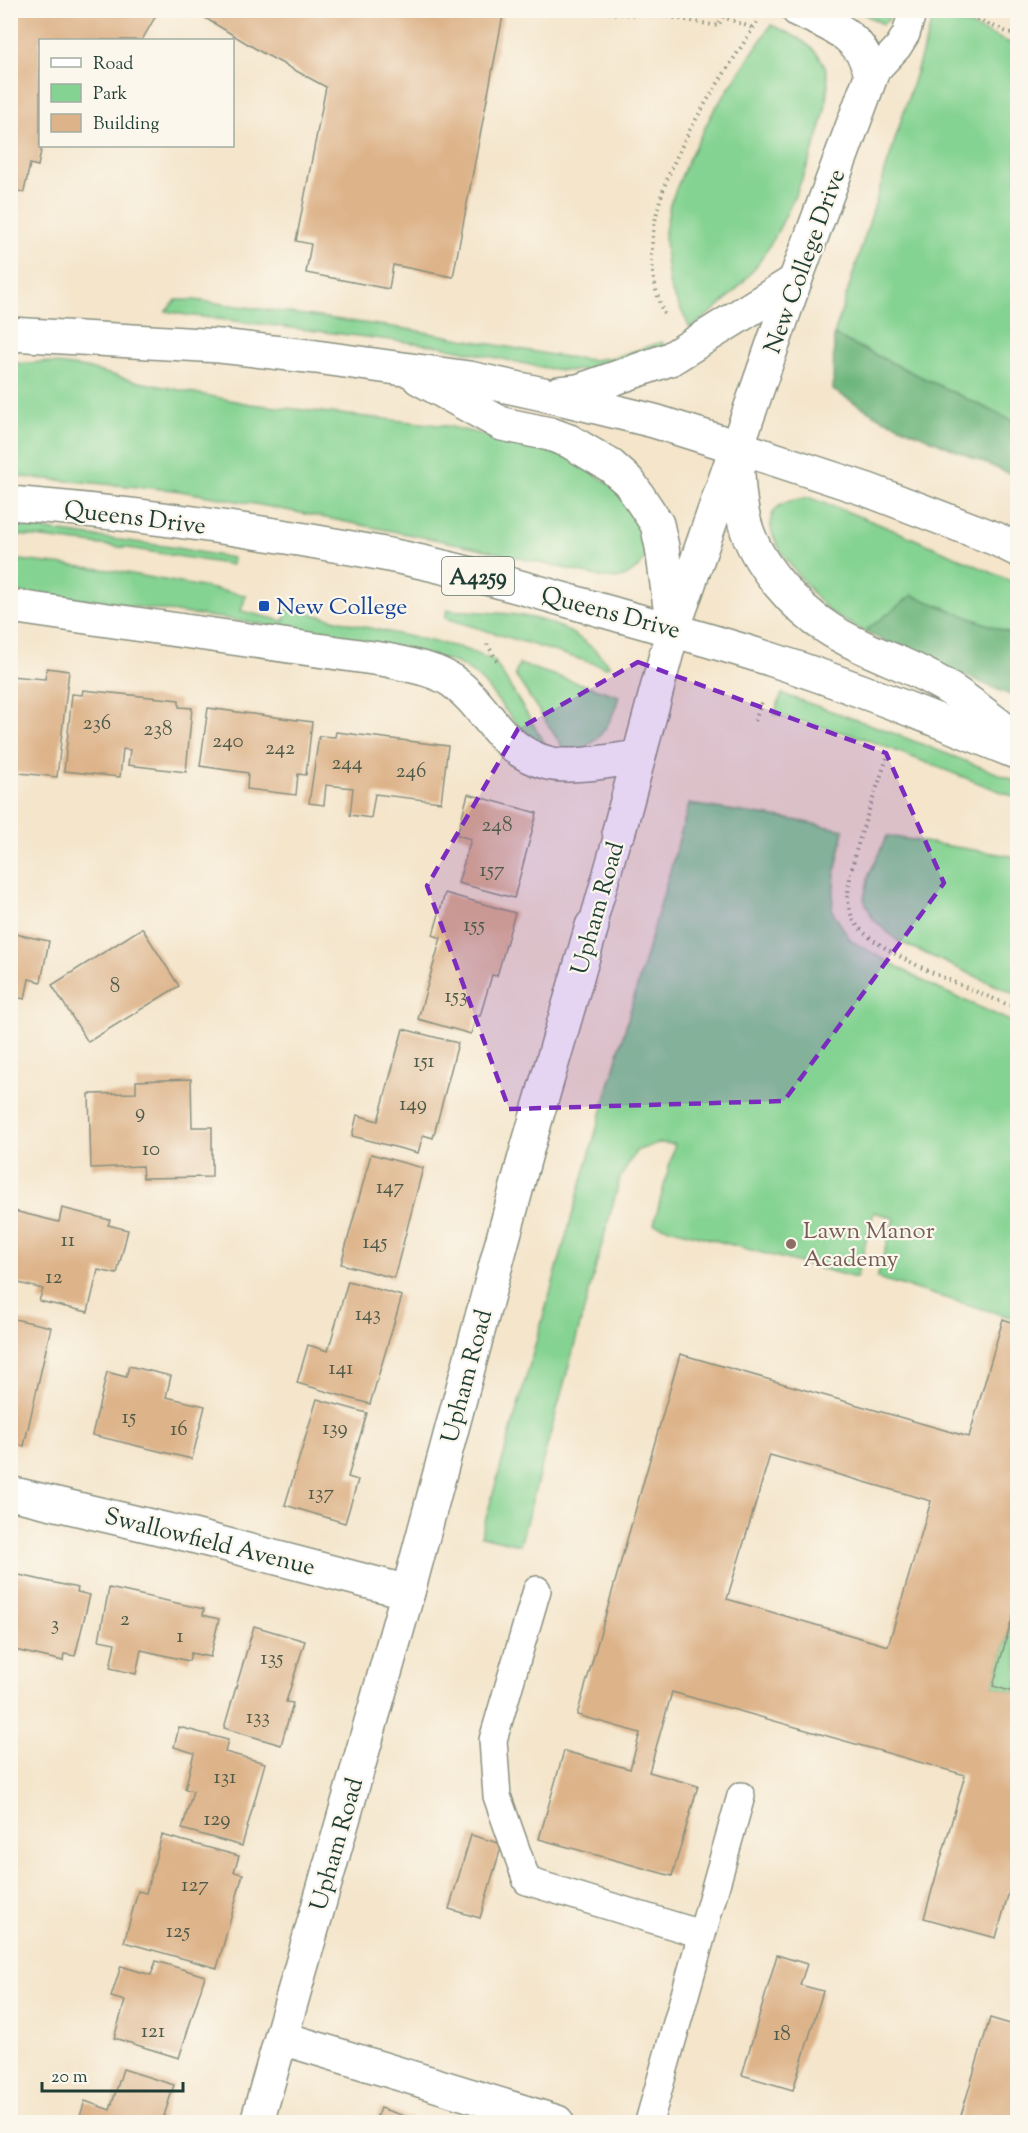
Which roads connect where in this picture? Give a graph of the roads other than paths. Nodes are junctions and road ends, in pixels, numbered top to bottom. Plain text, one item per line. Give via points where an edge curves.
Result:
1 (798, 10) edge
2 (913, 10) edge
3 (872, 76) junction
4 (795, 281) junction
5 (10, 334) edge
6 (402, 368) junction
7 (543, 394) junction
8 (737, 447) junction
9 (10, 503) edge
10 (1017, 550) edge
11 (10, 606) edge
12 (673, 629) junction
13 (1017, 740) edge
14 (1017, 753) edge
15 (639, 757) junction
16 (619, 831) joint
17 (592, 926) joint
18 (10, 1493) edge
19 (537, 1590) dead end
20 (408, 1592) junction
21 (741, 1796) dead end
22 (701, 1934) junction
23 (282, 2038) junction
24 (257, 2122) edge
25 (557, 2122) edge
26 (649, 2122) edge

1 - 3 main road via 846,34 869,62
2 - 3 lane, New College Drive via 898,47
3 - 4 main road, New College Drive
4 - 7 main road via 659,363 578,392
4 - 8 main road, New College Drive
5 - 6 main road via 220,346
6 - 7 main road
6 - 12 main road via 502,424 569,441 611,465 629,482 657,524
7 - 8 main road via 672,426
8 - 10 main road via 868,490
8 - 12 main road, New College Drive
8 - 13 main road via 739,497 745,526 764,562 791,596 830,630 948,687
9 - 12 main road, Queens Drive / A4259 via 202,525 386,555
11 - 15 main road via 419,668 451,680 503,738 532,758 550,764 579,764
12 - 14 main road, Queens Drive / A4259 via 776,661
12 - 15 main road, Upham Road
15 - 16 main road, Upham Road
16 - 17 lane, Upham Road
17 - 20 main road, Upham Road via 526,1153
18 - 20 main road, Swallowfield Avenue via 189,1534
19 - 22 lane via 493,1740 497,1796 527,1881
20 - 23 main road, Upham Road
21 - 22 lane
22 - 26 lane
23 - 24 main road, Upham Road
23 - 25 main road

